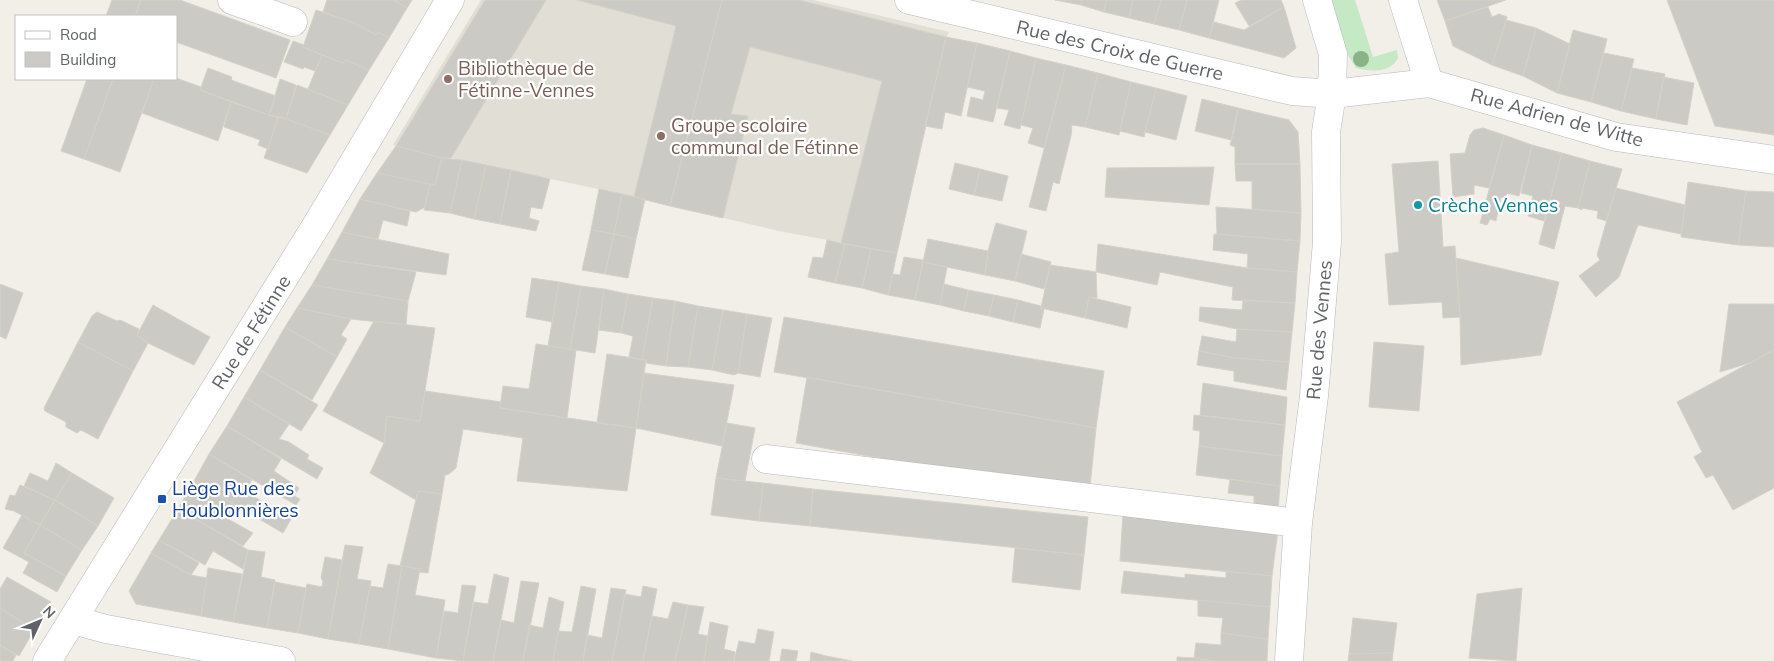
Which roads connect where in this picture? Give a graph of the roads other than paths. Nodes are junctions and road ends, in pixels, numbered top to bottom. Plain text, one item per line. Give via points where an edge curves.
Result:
1 (232, 0) edge
2 (450, 0) edge
3 (909, 0) edge
4 (1317, 0) edge
5 (1403, 0) edge
6 (293, 22) dead end
7 (1429, 83) junction
8 (1332, 94) junction
9 (1774, 160) edge
10 (766, 460) dead end
11 (1298, 522) junction
12 (73, 620) junction
13 (47, 661) edge
14 (281, 661) edge
15 (1289, 661) edge

1 - 6 street
2 - 12 street, Rue de Fétinne via 314,230
3 - 8 street, Rue des Croix de Guerre via 1292,91
4 - 8 street, Rue des Vennes via 1333,54
5 - 7 street
7 - 8 street, Rue des Croix de Guerre
7 - 9 street, Rue Adrien de Witte via 1616,137
8 - 11 street, Rue des Vennes via 1326,132 1326,251 1314,396
10 - 11 street
11 - 15 street, Rue des Vennes
12 - 13 street, Rue de Fétinne
12 - 14 street

